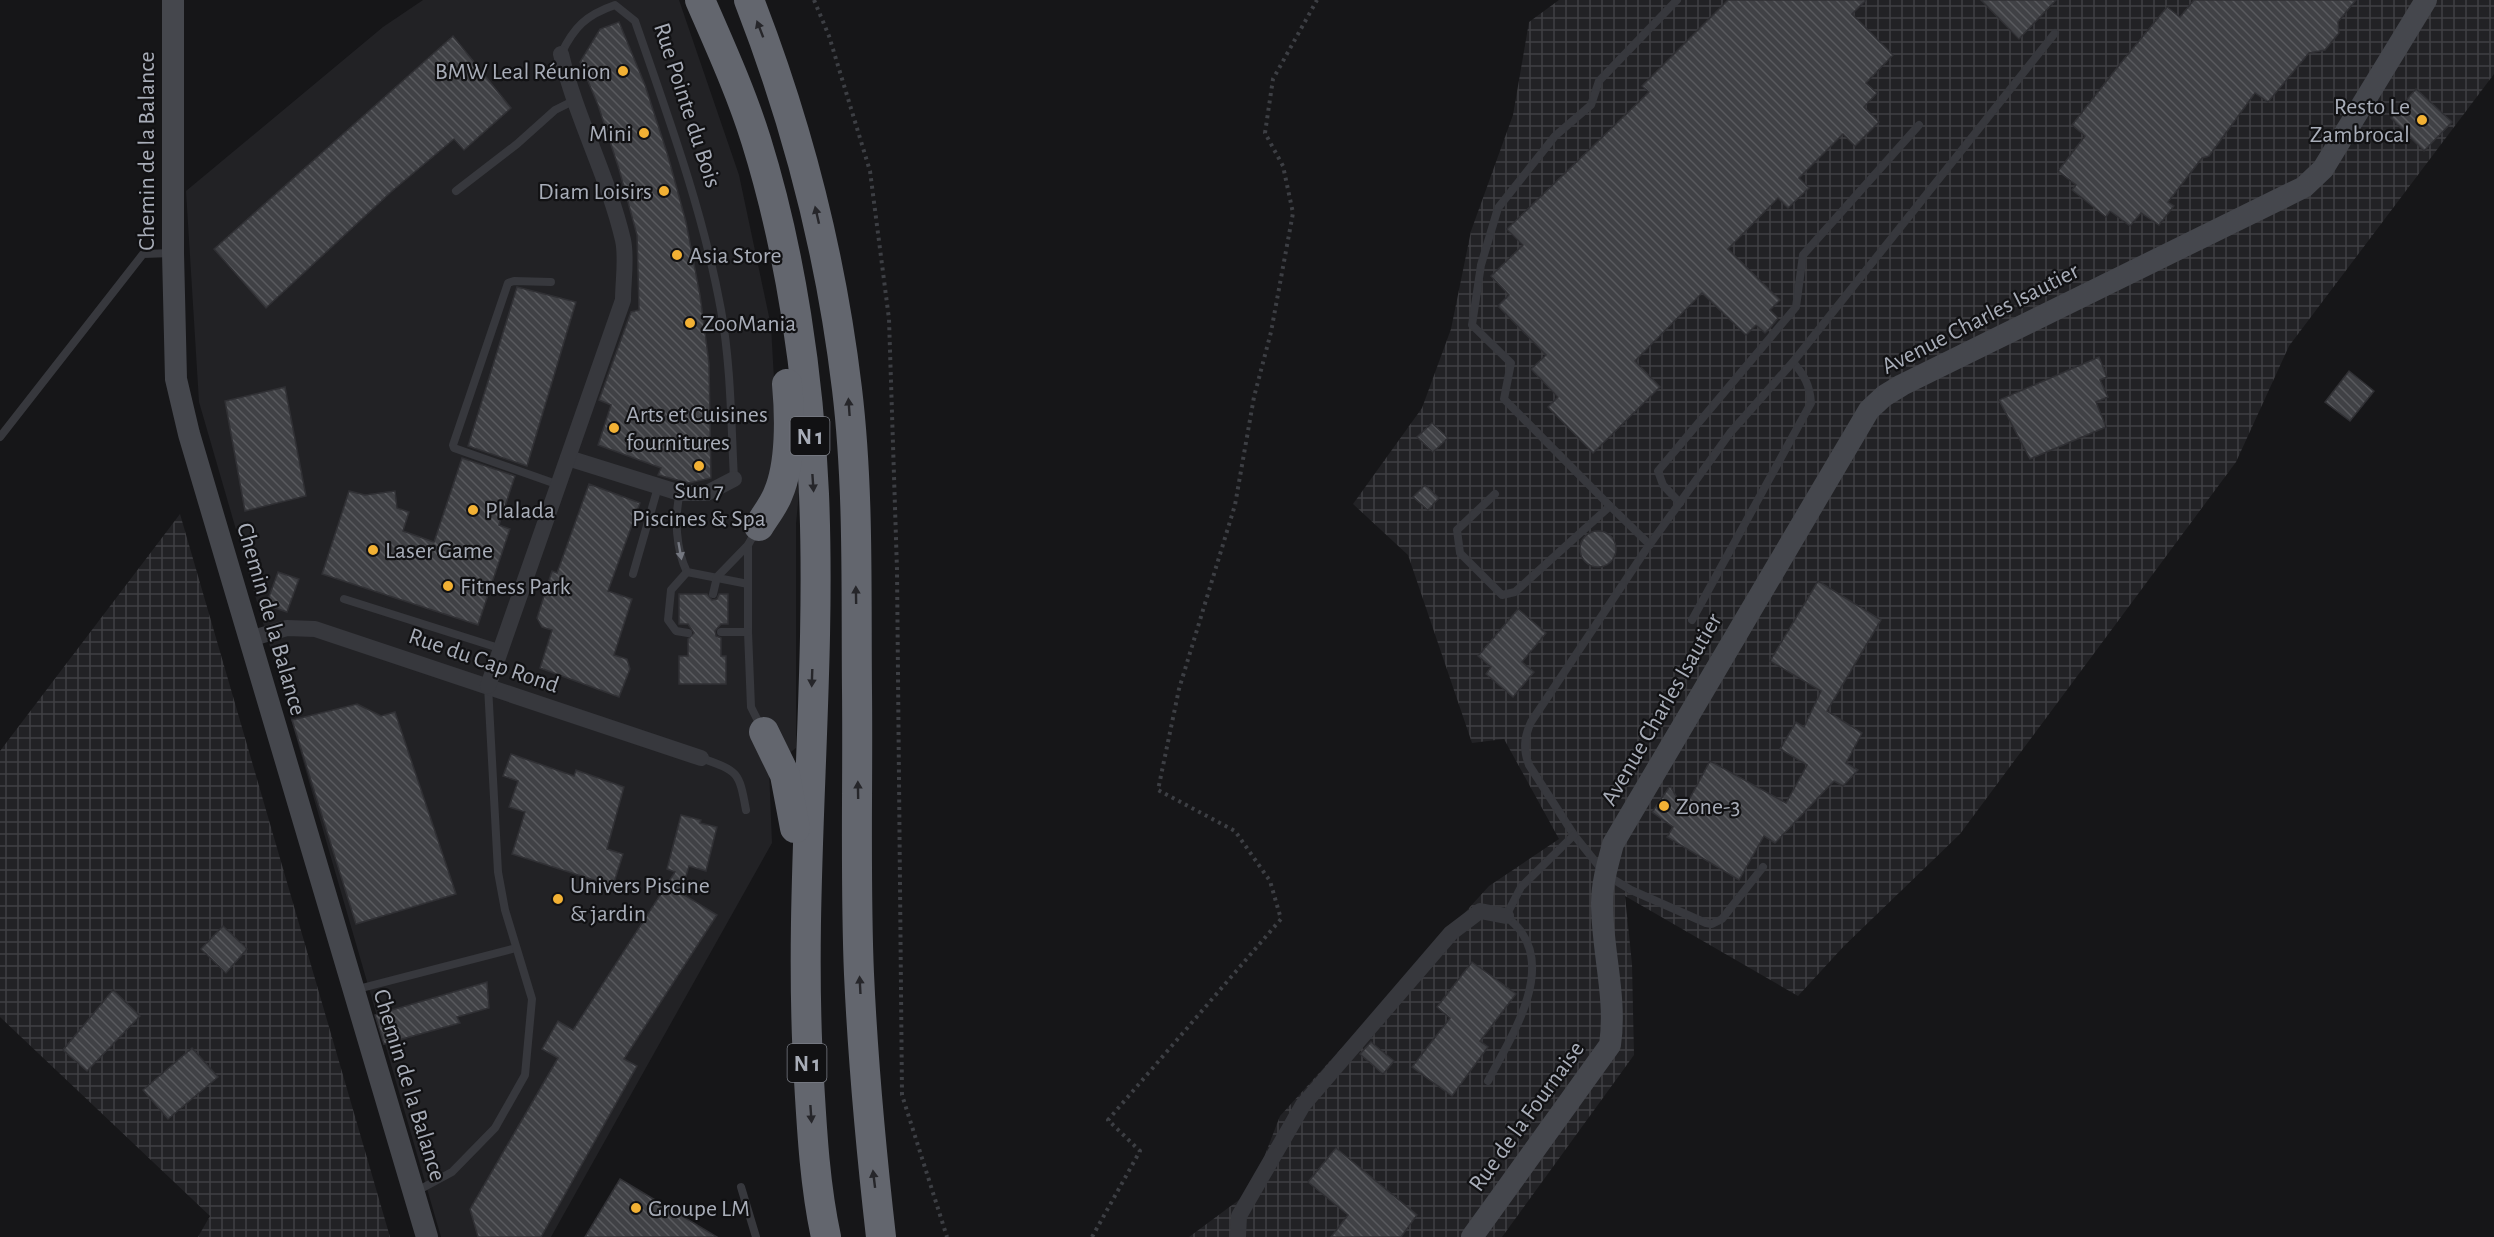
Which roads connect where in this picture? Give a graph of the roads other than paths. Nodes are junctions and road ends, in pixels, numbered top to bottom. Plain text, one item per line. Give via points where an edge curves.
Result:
1 (173, 0) edge
2 (695, 0) edge
3 (700, 0) edge
4 (749, 0) edge
5 (1677, 0) edge
6 (2426, 0) edge
7 (2055, 33) dead end
8 (561, 54) joint
9 (575, 100) junction
10 (1919, 125) dead end
11 (456, 191) dead end
12 (173, 253) junction
13 (551, 282) dead end
14 (1793, 362) junction
15 (0, 437) edge
16 (568, 458) junction
17 (734, 479) joint
18 (559, 485) junction
19 (657, 487) junction
20 (680, 493) junction
21 (1495, 494) dead end
22 (1680, 503) junction
23 (1610, 506) junction
24 (754, 536) junction
25 (1650, 545) junction
26 (687, 572) junction
27 (633, 574) dead end
28 (717, 577) junction
29 (748, 584) junction
30 (713, 594) dead end
31 (344, 599) dead end
32 (1692, 620) dead end
33 (721, 632) dead end
34 (748, 632) junction
35 (688, 633) dead end
36 (249, 639) junction
37 (502, 649) junction
38 (488, 686) junction
39 (764, 732) joint
40 (701, 758) joint
41 (746, 810) dead end
42 (1574, 835) junction
43 (1613, 844) joint
44 (1763, 867) dead end
45 (1606, 875) junction
46 (805, 888) junction
47 (1506, 916) junction
48 (516, 948) junction
49 (353, 990) junction
50 (1488, 1081) dead end
51 (741, 1188) dead end
52 (414, 1193) junction
53 (427, 1237) edge
54 (756, 1237) edge
55 (826, 1237) edge
56 (881, 1237) edge
57 (1238, 1237) edge
58 (1472, 1237) edge

1 - 12 street, Chemin de la Balance
2 - 24 highway via 743,155 768,260 789,401 786,465 778,495
3 -> 46 highway, N 1 via 756,140 782,242 801,349 814,496
56 -> 4 highway, N 1 via 870,1141 859,972 855,549 848,393 837,309 800,145
5 - 23 lane via 1599,81 1591,105 1555,136 1498,208 1482,265 1472,325 1511,363 1504,399
6 - 43 street, Avenue Charles Isautier via 2324,169 2304,187 1902,386 1869,410
7 - 14 lane
8 - 9 street, Rue Pointe du Bois
8 - 17 lane, Rue Pointe du Bois via 573,30 598,11 615,5 635,21 692,190 721,310
9 - 11 lane via 555,110
9 - 16 street, Rue Pointe du Bois via 624,242 622,300
10 - 22 lane via 1803,255 1796,307 1658,471 1663,485
12 - 15 lane via 143,254
12 - 36 street, Chemin de la Balance via 176,379
13 - 18 lane via 508,284 453,445
14 - 22 lane via 1730,433
14 - 32 lane via 1804,375 1811,403
16 - 18 street, Rue Pointe du Bois
16 - 19 street, Rue Pointe du Bois
17 - 20 street, Rue Pointe du Bois via 707,493
18 - 37 street, Rue Pointe du Bois
19 - 20 street, Rue Pointe du Bois
19 - 27 lane
20 -> 26 lane via 678,538
21 - 23 lane via 1457,530 1460,552 1502,595 1515,592
22 - 25 lane
23 - 25 lane
24 - 28 lane
24 - 29 lane
25 - 42 lane via 1531,722 1524,739 1529,765
26 - 28 lane
26 - 35 lane via 671,590 668,620 676,631
28 - 29 lane
28 - 30 lane
29 - 34 lane
31 - 37 lane
33 - 34 lane
34 - 39 lane via 751,707
36 - 38 street, Rue du Cap Rond via 287,628 315,628
36 - 49 street, Chemin de la Balance
37 - 38 street, Rue Pointe du Bois
38 - 40 street, Rue du Cap Rond
38 - 48 lane via 498,872
39 - 46 highway via 784,775
40 - 41 lane via 731,769 741,784
42 - 45 lane
42 - 47 lane via 1521,887
43 - 45 street, Rue de la Fournaise
44 - 45 lane via 1722,919 1712,924 1631,890
45 - 58 street, Rue de la Fournaise via 1602,903 1614,1022 1610,1046
46 -> 55 highway, N 1 via 811,1123
47 - 50 lane via 1522,933 1532,956 1530,987 1522,1017
47 - 57 street via 1480,911 1451,933 1302,1105 1239,1216
48 - 49 lane
48 - 52 lane via 532,999 525,1074 495,1128 452,1172
49 - 52 street, Chemin de la Balance
51 - 54 lane
52 - 53 street, Chemin de la Balance

